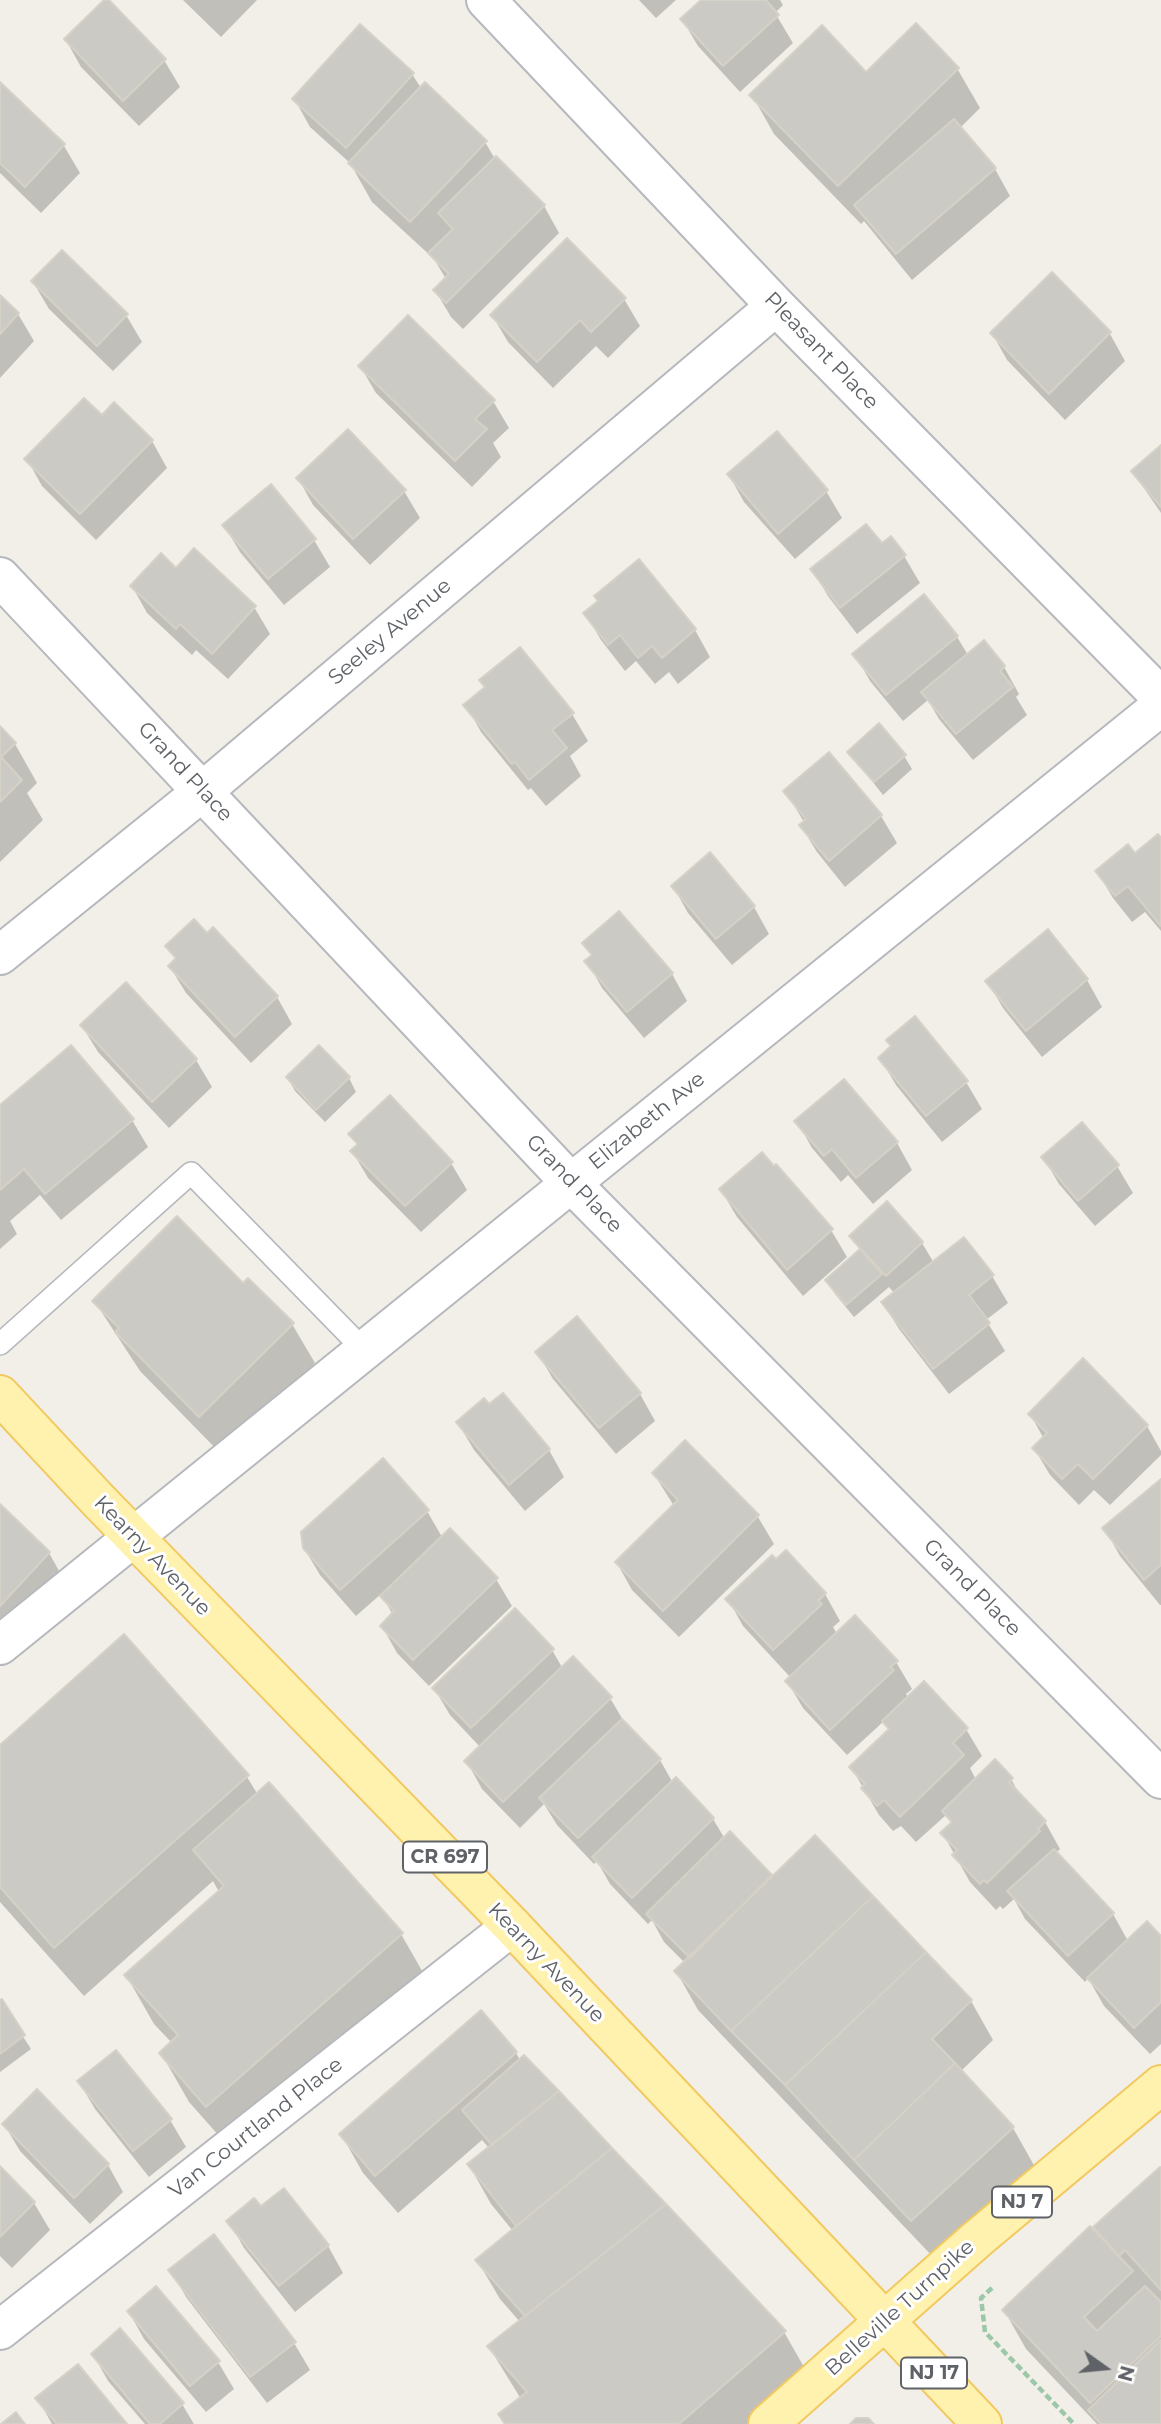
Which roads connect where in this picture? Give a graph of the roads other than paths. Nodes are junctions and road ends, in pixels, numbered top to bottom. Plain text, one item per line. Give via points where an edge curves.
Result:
1 (486, 0) edge
2 (776, 306) junction
3 (0, 577) edge
4 (1161, 697) edge
5 (1161, 706) edge
6 (202, 790) junction
7 (0, 955) edge
8 (571, 1183) junction
9 (0, 1343) edge
10 (364, 1350) junction
11 (0, 1395) edge
12 (133, 1535) junction
13 (0, 1646) edge
14 (1161, 1779) edge
15 (512, 1926) junction
16 (1161, 2085) edge
17 (887, 2322) junction
18 (0, 2330) edge
19 (768, 2424) edge
20 (982, 2424) edge

1 - 2 street, Pleasant Place
2 - 4 street, Pleasant Place
2 - 6 street, Seeley Avenue
3 - 6 street, Grand Place
5 - 8 street, Elizabeth Ave
6 - 7 street, Seeley Avenue
6 - 8 street, Grand Place
8 - 10 street, Elizabeth Ave
8 - 14 street, Grand Place
9 - 10 lane via 191,1173
10 - 12 street, Elizabeth Ave
11 - 12 main road, Kearny Avenue / CR 697
12 - 13 street, Elizabeth Ave
12 - 15 main road, Kearny Avenue / CR 697
15 - 17 main road, Kearny Avenue / CR 697
15 - 18 street, Van Courtland Place
16 - 17 main road, Belleville Turnpike / NJ 7 via 976,2240
17 - 19 main road, Belleville Turnpike / NJ 7
17 - 20 main road, NJ 17

